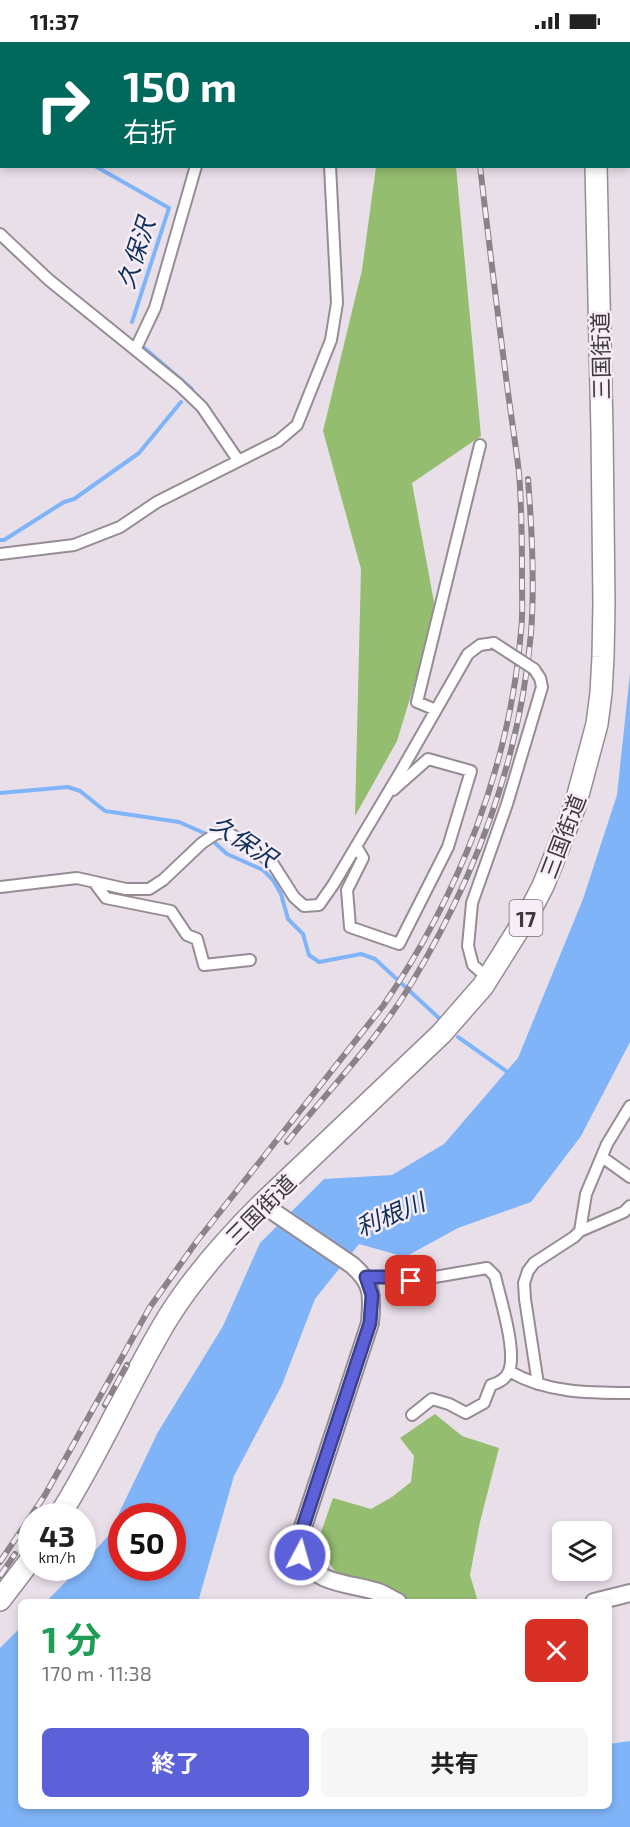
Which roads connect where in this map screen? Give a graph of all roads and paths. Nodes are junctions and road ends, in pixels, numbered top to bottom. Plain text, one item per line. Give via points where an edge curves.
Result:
1 (195, 168) edge
2 (330, 168) edge
3 (596, 168) edge
4 (0, 234) edge
5 (136, 348) junction
6 (480, 445) dead end
7 (238, 460) junction
8 (0, 554) edge
9 (436, 710) junction
10 (386, 796) junction
11 (356, 846) junction
12 (94, 882) junction
13 (0, 887) edge
14 (250, 960) dead end
15 (488, 978) junction
16 (630, 1106) edge
17 (602, 1157) junction
18 (630, 1177) edge
19 (630, 1206) edge
20 (269, 1209) junction
21 (580, 1231) junction
22 (366, 1277) junction
23 (509, 1371) junction
24 (538, 1384) junction
25 (630, 1393) edge
26 (412, 1415) dead end
27 (66, 1503) edge
28 (18, 1576) edge
29 (630, 1593) edge
30 (392, 1599) edge
31 (606, 1599) edge
32 (0, 1600) edge

1 - 5 street via 155,308
2 - 7 street via 337,303 331,340 297,424 278,441
3 - 15 highway, 三国街道 / 17 via 604,581 601,693 587,766 562,841 530,911
4 - 5 street via 49,280
5 - 7 street via 202,407
6 - 9 street via 417,702
7 - 8 street via 157,502 120,527 74,545
9 - 10 street
9 - 15 street, bridge via 468,654 480,645 494,643 534,669 540,678 542,687 507,804 472,903 468,946 473,965
10 - 11 street
10 - 11 street via 428,759 471,771 448,847 399,944 350,927 347,890 363,858
11 - 12 street via 319,904 304,906 273,864 228,834 217,833 202,843 149,889 126,890
12 - 13 street via 77,878
12 - 14 street via 106,898 171,911 187,935 197,939 204,965
15 - 20 highway, 三国街道 / 17 via 441,1034
16 - 17 street
17 - 18 street
17 - 21 street via 586,1194
19 - 21 street
20 - 22 main road
20 - 27 highway, 三国街道 / 17 via 235,1230 170,1315
21 - 24 street via 534,1263 524,1283
22 - 23 street via 411,1281 487,1268 495,1276 512,1350
22 - 30 main road via 372,1295 370,1323 299,1539 300,1555 320,1576
23 - 24 street
23 - 26 street via 500,1382 491,1385 484,1403 466,1413 432,1399
24 - 25 street via 577,1391
28 - 32 highway
29 - 31 main road

